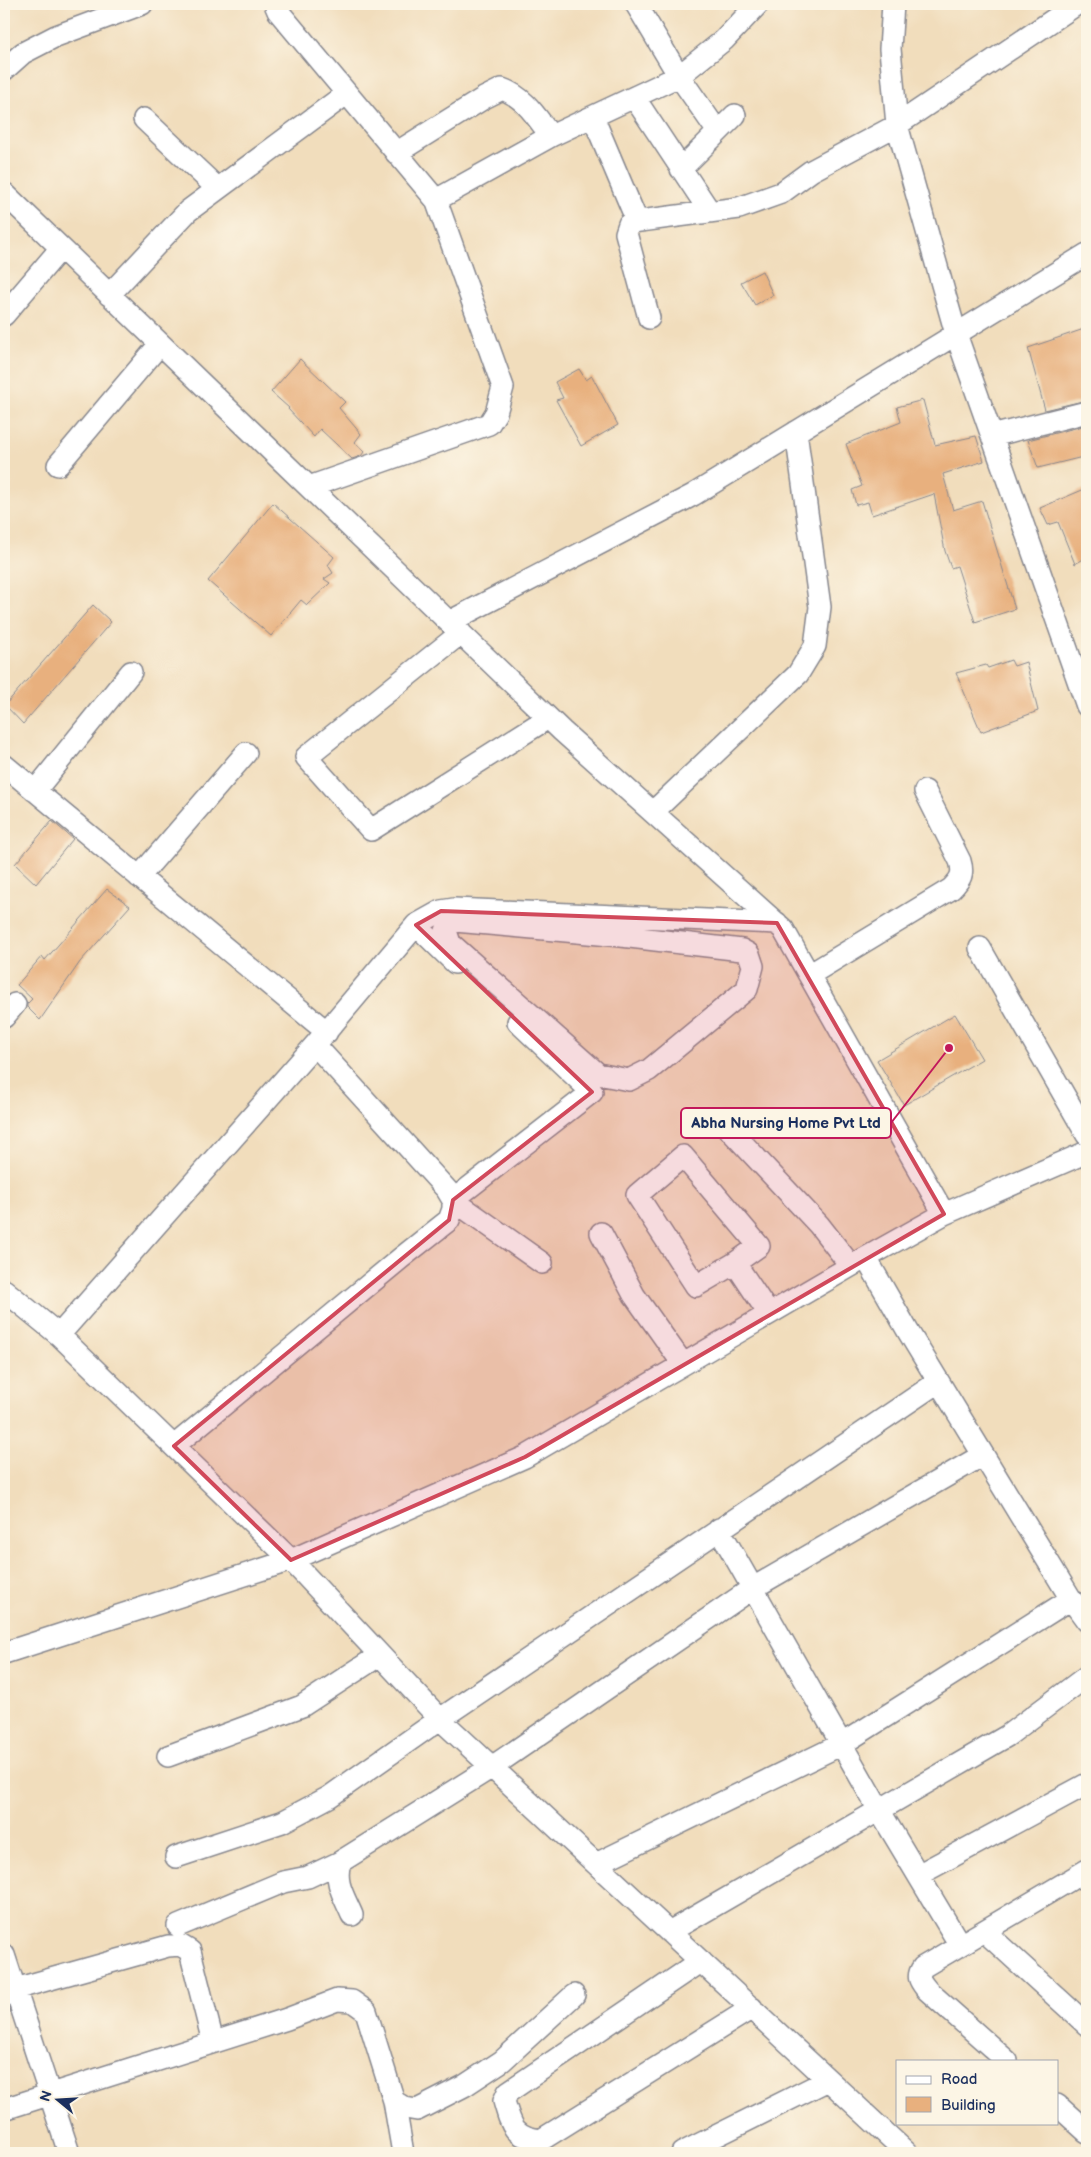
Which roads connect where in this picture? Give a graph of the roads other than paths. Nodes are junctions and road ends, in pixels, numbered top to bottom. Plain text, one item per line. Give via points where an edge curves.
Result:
1 (142, 4) edge
2 (275, 4) edge
3 (636, 4) edge
4 (758, 4) edge
5 (892, 4) edge
6 (1077, 4) edge
7 (4, 70) edge
8 (679, 76) junction
9 (346, 94) junction
10 (634, 97) junction
11 (735, 115) dead end
12 (593, 117) junction
13 (144, 119) dead end
14 (897, 125) junction
15 (718, 132) junction
16 (552, 136) junction
17 (396, 153) junction
18 (681, 169) junction
19 (218, 188) junction
20 (4, 194) edge
21 (436, 200) junction
22 (710, 212) junction
23 (637, 222) junction
24 (60, 248) junction
25 (1087, 254) edge
26 (109, 295) junction
27 (4, 315) edge
28 (649, 318) dead end
29 (956, 334) junction
30 (160, 344) junction
31 (1087, 412) edge
32 (796, 432) junction
33 (992, 436) junction
34 (58, 465) dead end
35 (309, 487) junction
36 (455, 628) junction
37 (1081, 666) edge
38 (131, 672) dead end
39 (1087, 706) edge
40 (548, 718) junction
41 (246, 753) dead end
42 (4, 765) edge
43 (35, 790) junction
44 (925, 791) dead end
45 (653, 812) junction
46 (139, 877) junction
47 (777, 923) junction
48 (597, 925) junction
49 (416, 926) junction
50 (980, 948) dead end
51 (809, 975) junction
52 (321, 1039) junction
53 (730, 1130) dead end
54 (1087, 1135) edge
55 (1087, 1152) edge
56 (453, 1200) junction
57 (944, 1214) junction
58 (601, 1233) dead end
59 (858, 1262) junction
60 (542, 1263) dead end
61 (735, 1263) junction
62 (4, 1290) edge
63 (768, 1314) junction
64 (59, 1335) junction
65 (683, 1364) junction
66 (938, 1382) junction
67 (174, 1446) junction
68 (983, 1455) junction
69 (719, 1530) junction
70 (291, 1560) junction
71 (753, 1588) junction
72 (1071, 1599) junction
73 (1087, 1621) edge
74 (4, 1653) edge
75 (380, 1656) junction
76 (1087, 1676) edge
77 (440, 1719) junction
78 (842, 1744) junction
79 (168, 1756) dead end
80 (492, 1767) junction
81 (1087, 1784) edge
82 (880, 1810) junction
83 (176, 1857) dead end
84 (340, 1862) junction
85 (596, 1864) junction
86 (918, 1875) junction
87 (1083, 1879) edge
88 (352, 1915) dead end
89 (178, 1926) dead end
90 (984, 1931) junction
91 (669, 1932) junction
92 (960, 1945) junction
93 (4, 1955) edge
94 (700, 1961) junction
95 (15, 1989) junction
96 (574, 1995) dead end
97 (752, 2008) junction
98 (1087, 2025) edge
99 (213, 2042) junction
100 (1006, 2060) edge
101 (828, 2080) junction
102 (49, 2094) junction
103 (394, 2101) junction
104 (1058, 2106) edge
105 (4, 2109) edge
106 (1087, 2132) edge
107 (69, 2153) edge
108 (402, 2153) edge
109 (682, 2153) edge
110 (907, 2153) edge

1 - 7 street via 56,36 23,53
2 - 9 street
3 - 8 street
4 - 8 street via 724,40
5 - 14 street via 890,49
6 - 14 street
8 - 10 street
8 - 15 street
9 - 17 street
9 - 19 street
10 - 12 street
10 - 18 street
11 - 15 street
12 - 16 street
12 - 23 street
13 - 19 street
14 - 22 street via 811,171 781,193 739,208
14 - 29 street
15 - 18 street
16 - 17 street via 525,103 514,93 502,89
16 - 21 street
17 - 21 street
18 - 22 street
19 - 26 street via 188,211
20 - 24 street
21 - 35 street via 502,387 496,413 489,424
22 - 23 street
23 - 28 street via 629,224 626,233
24 - 26 street
24 - 27 street
25 - 29 street
26 - 30 street
29 - 32 street
29 - 33 street
30 - 34 street
30 - 35 street
31 - 33 street
32 - 36 street via 693,495
32 - 45 street via 820,607 815,646 798,674
33 - 37 street
35 - 36 street
36 - 40 street
36 - 40 street via 306,757 371,830
37 - 39 street
38 - 43 street
40 - 45 street
41 - 46 street
42 - 43 street
43 - 46 street
44 - 51 street via 960,861 963,871 960,881
45 - 47 street
46 - 52 street
47 - 48 street
47 - 51 street
48 - 48 street via 742,950 748,954 753,966 747,989 648,1070 629,1080 610,1077 598,1074 450,943 446,931 455,921
48 - 49 street via 454,909 442,911
49 - 52 street
49 - 56 street via 592,1092
50 - 54 street
51 - 57 street
52 - 56 street
52 - 64 street
53 - 59 street
55 - 57 street
56 - 60 street
56 - 67 street via 449,1220
57 - 59 street
58 - 65 street via 634,1294
59 - 63 street
59 - 66 street
61 - 61 street via 759,1246 683,1156 637,1195 696,1286
61 - 63 street
62 - 64 street
63 - 65 street
64 - 67 street
65 - 70 street via 525,1457
66 - 68 street
66 - 69 street
67 - 70 street
68 - 71 street
68 - 72 street
69 - 71 street
69 - 77 street
70 - 74 street
70 - 75 street
71 - 78 street
71 - 80 street
72 - 73 street
72 - 78 street
75 - 77 street
75 - 79 street via 302,1706
76 - 82 street via 1007,1736
77 - 80 street
77 - 83 street via 329,1796 282,1822
78 - 82 street
78 - 85 street
80 - 84 street
80 - 85 street
81 - 86 street
82 - 86 street
82 - 91 street
84 - 88 street via 338,1884
84 - 89 street
85 - 91 street
86 - 92 street
87 - 90 street
90 - 92 street
90 - 98 street
91 - 94 street
92 - 100 street via 923,1967 918,1974 919,1981
93 - 95 street
94 - 97 street
94 - 97 street via 508,2092 504,2101 512,2128 526,2139 541,2140
95 - 99 street via 180,1945 190,1951
95 - 102 street
96 - 103 street via 502,2061 464,2086 417,2110 405,2108
97 - 101 street
99 - 102 street
99 - 103 street via 337,2000 352,2001 366,2011
101 - 109 street
101 - 110 street
102 - 105 street
102 - 107 street
103 - 108 street
104 - 106 street

